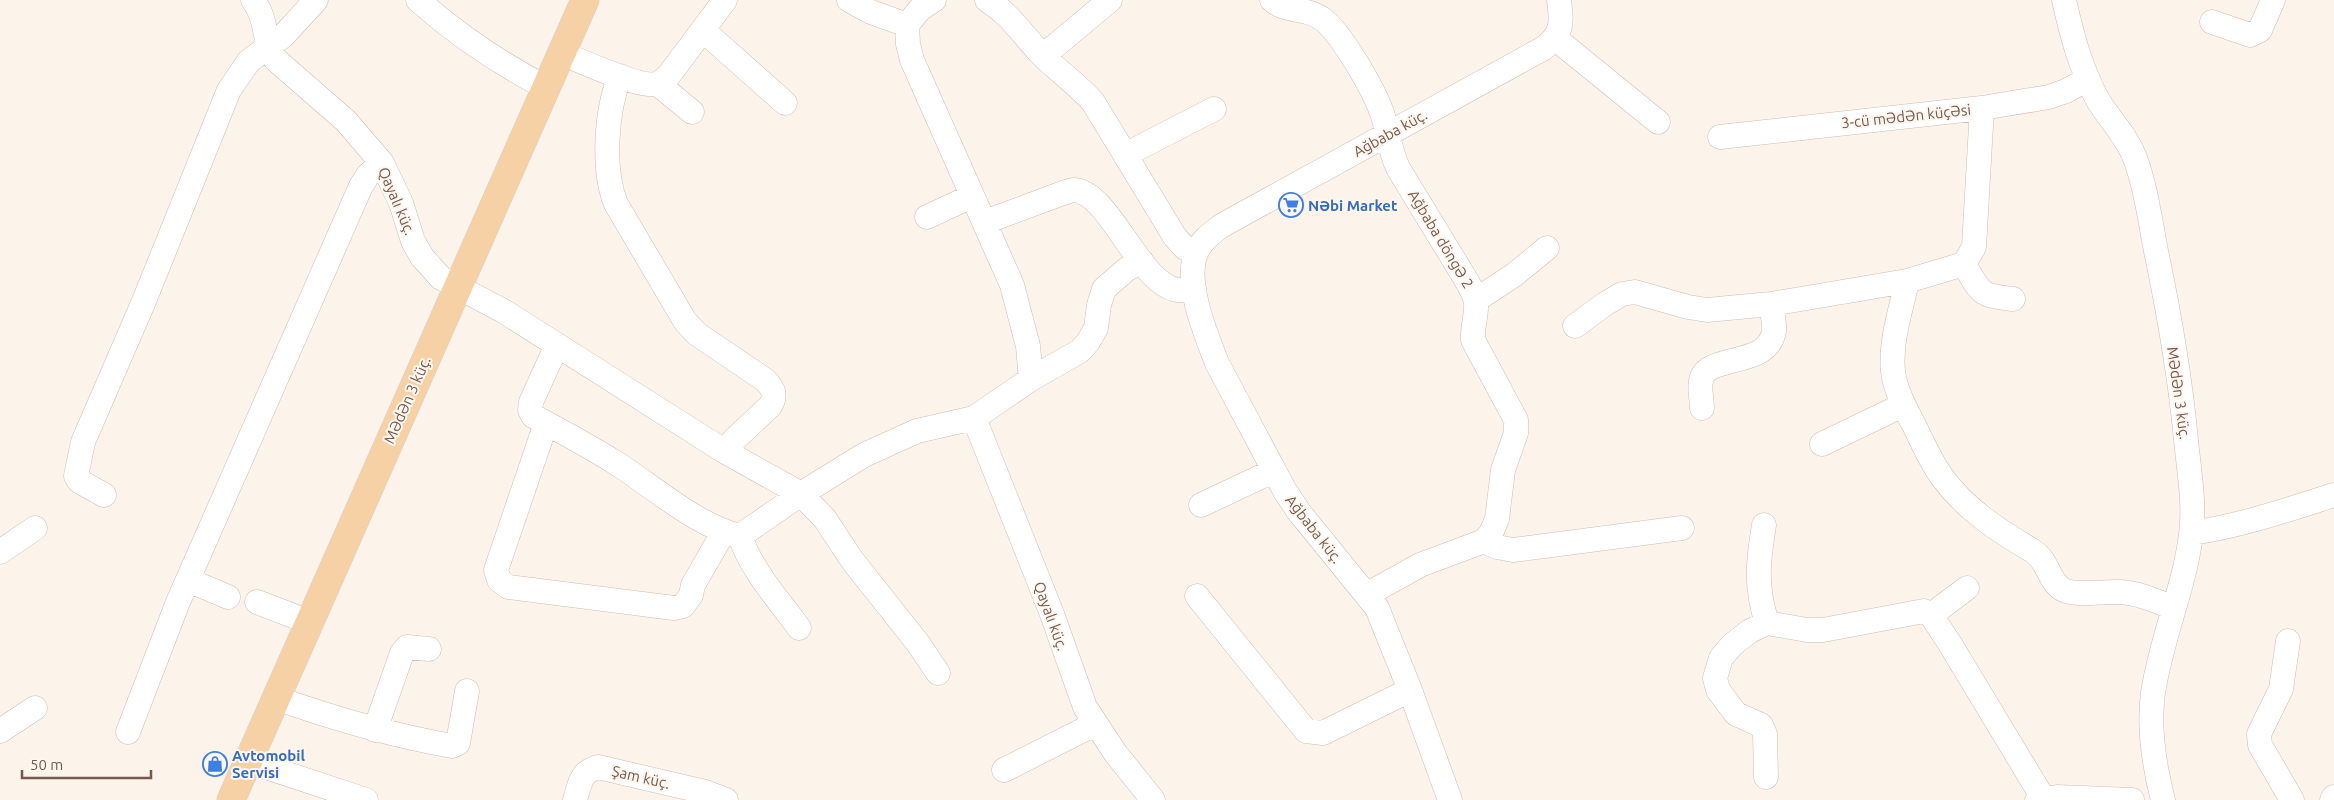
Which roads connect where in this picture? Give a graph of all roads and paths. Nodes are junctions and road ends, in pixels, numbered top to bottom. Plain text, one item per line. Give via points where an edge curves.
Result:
1 (253, 0) edge
2 (316, 0) edge
3 (418, 0) edge
4 (585, 0) edge
5 (725, 0) edge
6 (849, 0) edge
7 (934, 0) edge
8 (1110, 0) edge
9 (1272, 0) edge
10 (1559, 0) edge
11 (2064, 0) edge
12 (2273, 0) edge
13 (998, 3) edge
14 (2212, 22) dead end
15 (907, 25) junction
16 (704, 31) junction
17 (1556, 39) junction
18 (268, 48) junction
19 (561, 53) junction
20 (1043, 56) junction
21 (620, 76) junction
22 (2088, 79) junction
23 (658, 84) junction
24 (545, 87) junction
25 (785, 103) dead end
26 (1982, 108) junction
27 (1214, 109) dead end
28 (692, 112) dead end
29 (1658, 122) dead end
30 (1386, 135) junction
31 (1720, 137) dead end
32 (1125, 155) junction
33 (382, 163) junction
34 (972, 196) junction
35 (926, 217) dead end
36 (985, 222) junction
37 (1547, 248) dead end
38 (1196, 252) junction
39 (1142, 262) junction
40 (1964, 264) junction
41 (1907, 281) junction
42 (457, 287) junction
43 (1194, 289) junction
44 (2013, 299) dead end
45 (1476, 300) junction
46 (1771, 304) junction
47 (1575, 326) dead end
48 (557, 345) junction
49 (1032, 379) junction
50 (1903, 405) junction
51 (1702, 408) dead end
52 (974, 418) junction
53 (546, 423) junction
54 (1822, 444) dead end
55 (724, 452) junction
56 (1273, 471) junction
57 (801, 494) junction
58 (104, 495) dead end
59 (2334, 495) edge
60 (1201, 505) dead end
61 (1764, 525) dead end
62 (35, 528) dead end
63 (1682, 528) dead end
64 (2191, 532) junction
65 (732, 535) junction
66 (1484, 541) junction
67 (0, 552) edge
68 (188, 580) junction
69 (1967, 588) dead end
70 (1368, 594) junction
71 (1197, 596) dead end
72 (228, 598) dead end
73 (257, 602) dead end
74 (2174, 608) junction
75 (1931, 615) junction
76 (309, 622) junction
77 (1767, 623) junction
78 (799, 628) dead end
79 (2288, 641) dead end
80 (429, 649) dead end
81 (938, 673) dead end
82 (1410, 690) junction
83 (467, 692) dead end
84 (276, 698) junction
85 (35, 708) dead end
86 (1095, 724) junction
87 (375, 730) junction
88 (0, 731) edge
89 (128, 732) dead end
90 (248, 761) junction
91 (1004, 770) dead end
92 (1766, 777) dead end
93 (2040, 799) edge
94 (2163, 799) edge
95 (231, 800) edge
96 (366, 800) edge
97 (575, 800) edge
98 (726, 800) edge
99 (1153, 800) edge
100 (1450, 800) edge
101 (2132, 800) edge
102 (2138, 800) edge
103 (2292, 800) edge

1 - 18 street via 264,18
2 - 18 street
3 - 24 street via 510,69
4 - 19 main road, Mədən 3 küç.
5 - 16 street
6 - 15 street
7 - 15 street via 920,9
8 - 20 street
9 - 30 street, Ağbaba döngə 2 via 1282,8 1313,12 1326,22 1374,92
10 - 17 street via 1561,18
11 - 22 street, Mədən 3 küç. via 2072,35
12 - 14 street via 2260,30 2250,35
13 - 20 street
15 - 34 street via 912,60
16 - 23 street
16 - 25 street
17 - 29 street
17 - 30 street, Ağbaba küç.
18 - 33 street, Qayalı küç. via 284,68 346,121
18 - 58 street via 249,60 229,90 83,442 76,476
19 - 21 street
19 - 24 main road, Mədən 3 küç.
20 - 32 street via 1093,102
21 - 23 street via 649,85
21 - 55 street via 611,105 608,161 616,204 685,321 697,334 773,388 774,399 770,406
22 - 26 street, 3-cü mədən küçəsi via 2049,97
22 - 64 street, Mədən 3 küç. via 2133,154 2140,174 2181,390
23 - 28 street
24 - 42 main road, Mədən 3 küç.
26 - 31 street, 3-cü mədən küçəsi
26 - 40 street via 1974,247
27 - 32 street
30 - 38 street, Ağbaba küç. via 1221,226 1204,239
30 - 45 street, Ağbaba döngə 2 via 1398,168
32 - 38 street via 1174,237 1185,248
33 - 42 street, Qayalı küç. via 422,257 441,278
33 - 68 street via 361,186
34 - 35 street
34 - 36 street
36 - 39 street via 1074,190 1083,192 1098,204
36 - 49 street via 1012,285 1028,346
37 - 45 street
38 - 43 street, Ağbaba küç.
39 - 43 street via 1164,285 1178,290
39 - 49 street via 1127,269 1104,289 1096,328 1080,351
40 - 41 street
40 - 44 street via 1979,289 1988,296
41 - 46 street
41 - 50 street via 1893,359 1893,373
42 - 48 street, Qayalı küç.
42 - 76 main road, Mədən 3 küç.
43 - 56 street, Ağbaba küç. via 1217,363
45 - 66 street, Ağbaba döngə 2 via 1473,340 1516,420 1516,433 1503,470 1497,519
46 - 47 street via 1707,310 1635,292 1622,294
46 - 51 street via 1774,331 1769,343 1762,352 1704,372 1701,380
48 - 53 street via 531,402 533,416
48 - 55 street, Qayalı küç.
49 - 52 street
50 - 54 street
50 - 74 street via 1930,458 1953,491 1997,529 2041,558 2059,587 2075,592 2139,595
52 - 57 street via 917,431 888,443
52 - 86 street, Qayalı küç. via 1052,614 1076,684
53 - 65 street
53 - 65 street via 496,570 499,580 508,587 674,608 683,606 693,585
55 - 57 street, Qayalı küç.
56 - 60 street
56 - 70 street, Ağbaba küç. via 1299,512
57 - 65 street
57 - 81 street, Qayalı küç. via 825,518 852,560
59 - 64 street via 2221,529
61 - 77 street via 1758,568 1762,608
62 - 67 street
63 - 66 street via 1513,550
64 - 74 street, Mədən 3 küç. via 2187,562
65 - 78 street
66 - 70 street via 1420,565
68 - 72 street
68 - 89 street
69 - 75 street
70 - 82 street, Ağbaba küç. via 1382,619
71 - 82 street via 1306,731 1322,733
73 - 76 street
74 - 94 street, Mədən 3 küç. via 2153,694 2152,739
75 - 77 street via 1924,611 1823,630
75 - 93 street
76 - 84 main road, Mədən 3 küç.
77 - 92 street via 1732,645 1721,658 1715,678 1726,704 1736,714 1761,725 1765,734
79 - 103 street via 2281,689 2259,734 2260,745
80 - 87 street via 407,647 402,653
82 - 100 street, Ağbaba küç.
83 - 87 street via 460,736 458,743 452,746
84 - 87 street
84 - 90 main road, Mədən 3 küç.
85 - 88 street
86 - 91 street
86 - 99 street, Qayalı küç.
90 - 95 main road, Mədən 3 küç.
90 - 96 street
93 - 101 street
94 - 102 street
97 - 98 street, Şam küç. via 582,776 589,769 598,767 705,792

